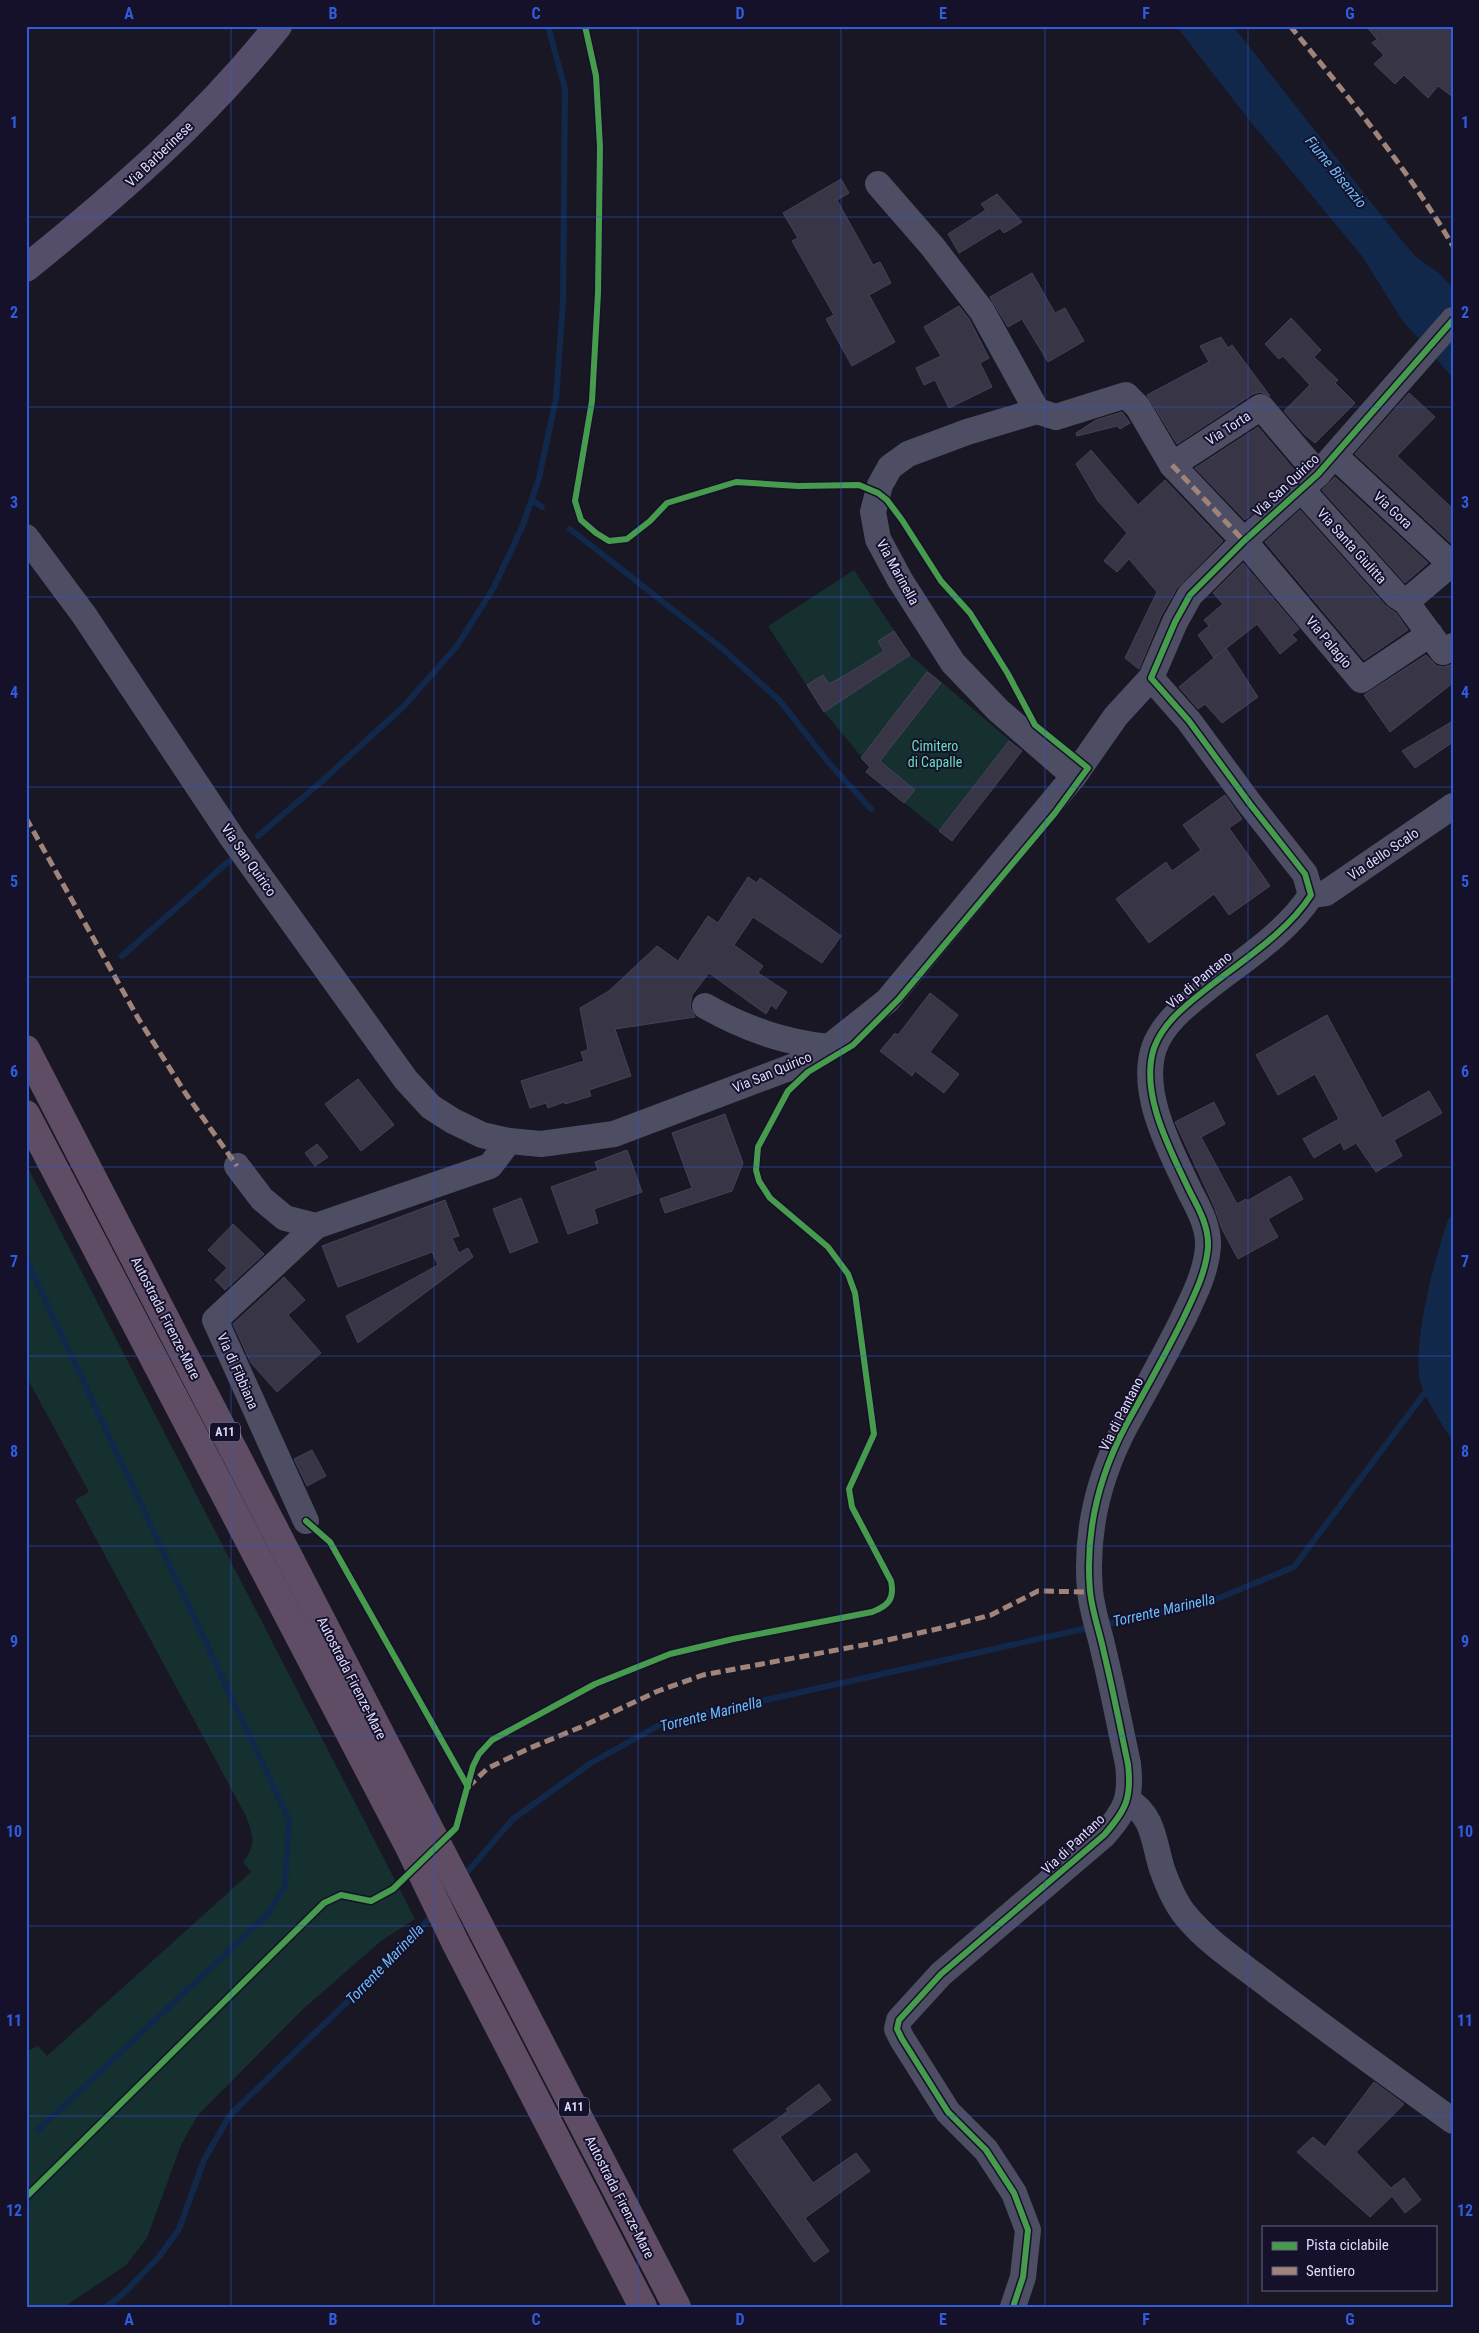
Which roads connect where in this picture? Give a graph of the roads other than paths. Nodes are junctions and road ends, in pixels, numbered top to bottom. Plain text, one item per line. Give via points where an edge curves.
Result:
1 (278, 26) edge
2 (878, 184) dead end
3 (26, 268) edge
4 (1453, 320) edge
5 (1037, 411) junction
6 (1172, 465) junction
7 (1318, 473) junction
8 (26, 537) edge
9 (1244, 541) junction
10 (1452, 565) edge
11 (1406, 602) junction
12 (1445, 651) edge
13 (1151, 678) junction
14 (1074, 776) junction
15 (1453, 806) edge
16 (1311, 895) junction
17 (705, 1006) dead end
18 (829, 1047) junction
19 (26, 1049) edge
20 (26, 1114) edge
21 (509, 1141) junction
22 (237, 1166) dead end
23 (316, 1226) junction
24 (306, 1521) dead end
25 (1128, 1801) junction
26 (1453, 2121) edge
27 (643, 2307) edge
28 (677, 2307) edge
29 (1013, 2307) edge

1 - 3 main road, Via Barberinese via 199,116 128,184
2 - 5 street via 982,311
4 - 7 street, Via San Quirico
5 - 6 street, Via Marinella via 1056,417 1126,396 1138,407
5 - 14 street, Via Marinella via 908,454 890,467 880,485 873,512 878,539 900,580 954,663 998,710
6 - 7 street, Via Torta via 1262,407
6 - 9 street, Via Marinella
7 - 9 street, Via San Quirico
7 - 10 street, Via Gora
7 - 11 street, Via Santa Giulitta via 1353,549
8 - 21 street, Via San Quirico via 84,616 233,839 406,1080 431,1107 453,1122 482,1135
9 - 12 street, Via Palagio via 1362,680
9 - 13 street, Via San Quirico via 1190,595
10 - 11 street
11 - 12 street, Via Santa Giulitta
13 - 14 street, Via San Quirico via 1116,716
13 - 16 street via 1189,721 1305,874
14 - 18 street, Via San Quirico via 887,1001
15 - 16 street, Via dello Scalo via 1326,893
16 - 25 street, Via di Pantano via 1292,920 1188,1003 1167,1024 1155,1046 1149,1067 1153,1102 1173,1156 1204,1220 1208,1246 1194,1296 1125,1428 1104,1476 1094,1512 1090,1592 1128,1764
17 - 18 street via 746,1027 796,1043
18 - 21 street, Via San Quirico via 797,1065 614,1134 541,1144
19 - 28 highway, Autostrada Firenze-Mare / A11
20 - 27 highway, Autostrada Firenze-Mare / A11 via 408,1845
21 - 23 street via 490,1166
22 - 23 street via 262,1199 285,1218
23 - 24 street, Via di Fibbiana via 215,1320
25 - 26 street via 1137,1806 1150,1825 1162,1869 1176,1901 1209,1940
25 - 29 street, Via di Pantano via 1104,1835 941,1974 899,2020 897,2029 902,2039 948,2112 986,2150 1014,2193 1028,2230 1024,2277

